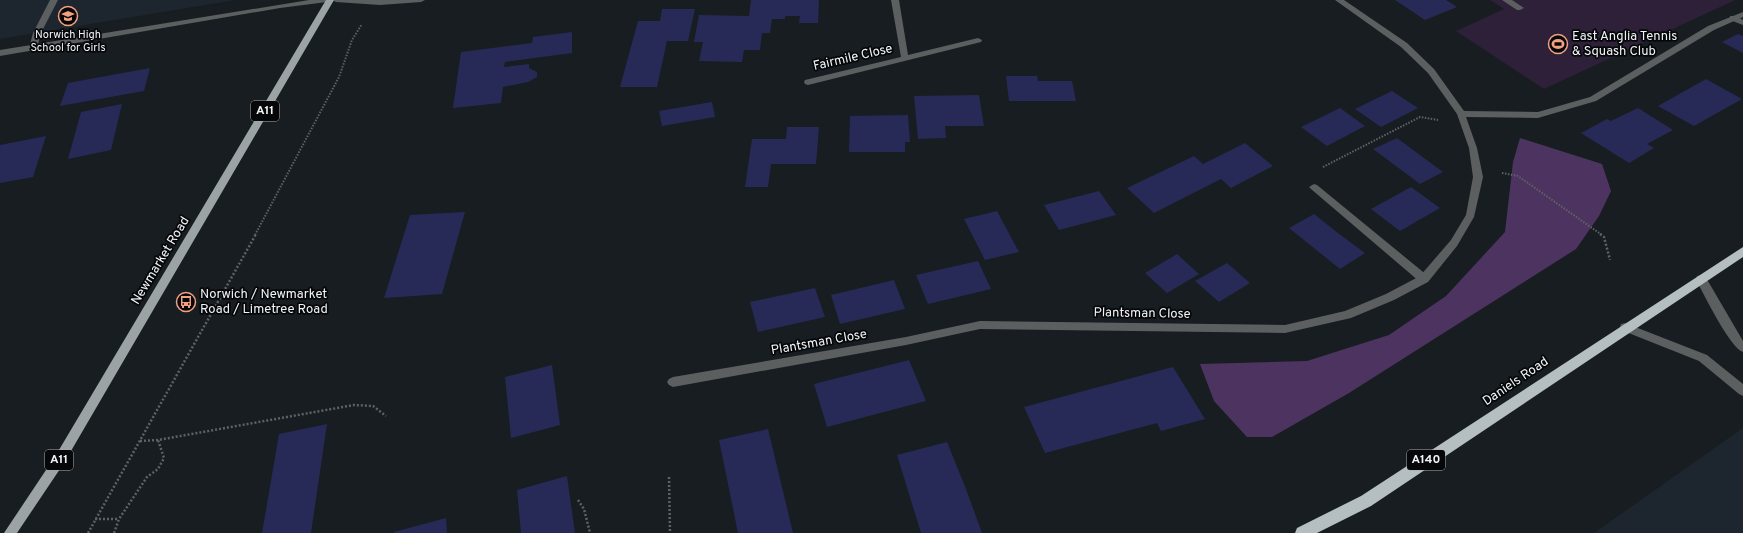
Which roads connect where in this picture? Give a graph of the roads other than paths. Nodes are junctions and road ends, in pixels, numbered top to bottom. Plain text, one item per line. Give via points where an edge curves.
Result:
1 (54, 0) edge
2 (329, 0) edge
3 (336, 0) edge
4 (421, 0) edge
5 (895, 0) edge
6 (1339, 0) edge
7 (1506, 0) edge
8 (1520, 8) dead end
9 (1743, 14) edge
10 (1734, 18) junction
11 (1743, 23) edge
12 (978, 40) dead end
13 (33, 48) junction
14 (0, 53) edge
15 (905, 60) junction
16 (808, 82) dead end
17 (1462, 119) junction
18 (1314, 187) road end
19 (1743, 251) edge
20 (1424, 279) junction
21 (1701, 279) junction
22 (1625, 327) junction
23 (1743, 348) edge
24 (672, 382) dead end
25 (1743, 391) edge
26 (10, 533) edge
27 (1302, 533) edge

1 - 13 street via 37,33
2 - 13 street
2 - 26 main road, Newmarket Road / A11 via 64,452
3 - 4 street via 380,3
5 - 15 street, Fairmile Close
6 - 17 street, Plantsman Close via 1404,45 1431,71 1454,102
7 - 8 street
9 - 10 street
10 - 11 street
10 - 17 street via 1711,28 1593,99 1538,115
12 - 15 street, Fairmile Close
13 - 14 street
15 - 16 street, Fairmile Close
17 - 20 street, Plantsman Close via 1473,148 1478,177 1471,214 1454,243
18 - 20 street
19 - 21 highway, Daniels Road / A140
20 - 24 street, Plantsman Close via 1390,298 1347,315 1285,329 980,325 906,341
21 - 22 highway, Daniels Road / A140
21 - 23 street via 1735,339
22 - 25 street via 1703,358
22 - 27 highway, Daniels Road / A140 via 1366,501

